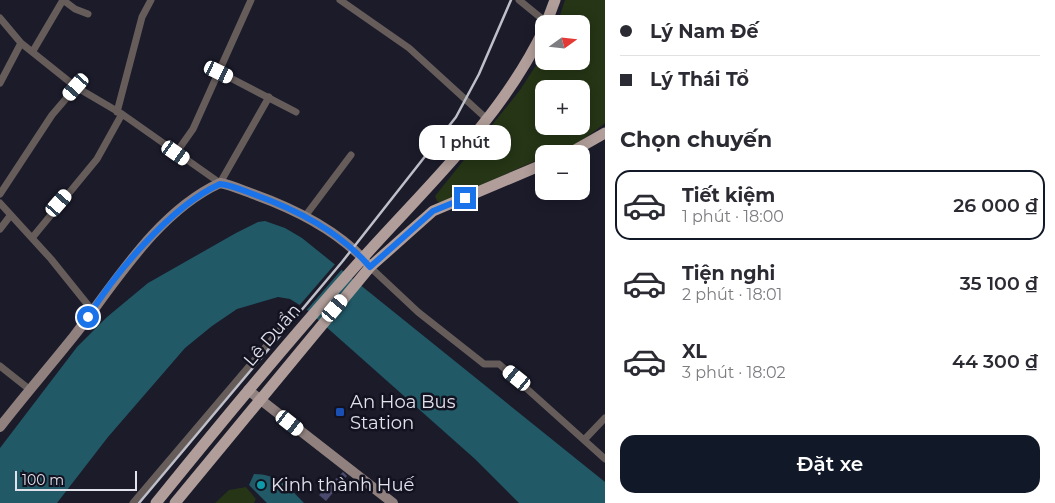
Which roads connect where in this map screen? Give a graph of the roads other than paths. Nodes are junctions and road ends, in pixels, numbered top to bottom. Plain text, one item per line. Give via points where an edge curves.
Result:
1 (151, 0) edge
2 (340, 0) edge
3 (519, 0) edge
4 (555, 0) edge
5 (247, 1) edge
6 (88, 14) dead end
7 (535, 15) edge
8 (549, 15) edge
9 (0, 18) edge
10 (21, 43) junction
11 (535, 45) edge
12 (33, 51) junction
13 (219, 72) junction
14 (0, 83) edge
15 (76, 87) junction
16 (269, 97) junction
17 (296, 112) dead end
18 (120, 113) junction
19 (488, 120) junction
20 (605, 133) edge
21 (584, 145) edge
22 (176, 153) junction
23 (351, 155) dead end
24 (535, 168) edge
25 (220, 184) junction
26 (0, 194) edge
27 (422, 196) junction
28 (0, 203) edge
29 (433, 211) junction
30 (10, 216) junction
31 (306, 216) junction
32 (0, 229) edge
33 (32, 238) junction
34 (365, 264) junction
35 (92, 310) junction
36 (291, 318) dead end
37 (0, 366) edge
38 (29, 389) junction
39 (248, 390) junction
40 (261, 400) junction
41 (605, 418) edge
42 (0, 427) edge
43 (584, 440) junction
44 (605, 459) edge
45 (133, 503) edge
46 (156, 503) edge
47 (175, 503) edge
48 (393, 503) edge

1 - 18 street via 142,18
2 - 19 street via 409,48
3 - 7 street
4 - 8 main road, Lê Duẩn
5 - 13 street
6 - 12 street via 62,0
9 - 10 street
10 - 12 street
10 - 14 street
11 - 19 main road, Lê Duẩn
12 - 15 street
13 - 16 street
13 - 22 street via 193,129
15 - 18 street
15 - 26 street via 52,115
16 - 17 street
16 - 25 street
18 - 22 street
18 - 33 street via 97,159
19 - 27 main road, Lê Duẩn
20 - 21 main road
22 - 25 street
23 - 31 street
24 - 29 main road, Lê Duẩn
25 - 31 street
25 - 35 street via 186,206 142,246
27 - 29 main road
27 - 34 main road, Lê Duẩn
28 - 30 street
29 - 34 main road, Lê Duẩn
30 - 32 street
30 - 33 street
31 - 34 street via 353,248
33 - 35 street
34 - 39 main road, Lê Duẩn via 306,323
34 - 40 main road, Lê Duẩn
34 - 43 street via 418,312 484,364 499,364 511,373
35 - 38 street
36 - 45 street
37 - 38 street
38 - 42 street
39 - 40 street
39 - 46 main road, Lê Duẩn
40 - 47 main road, Lê Duẩn
40 - 48 street
41 - 43 street
43 - 44 street

